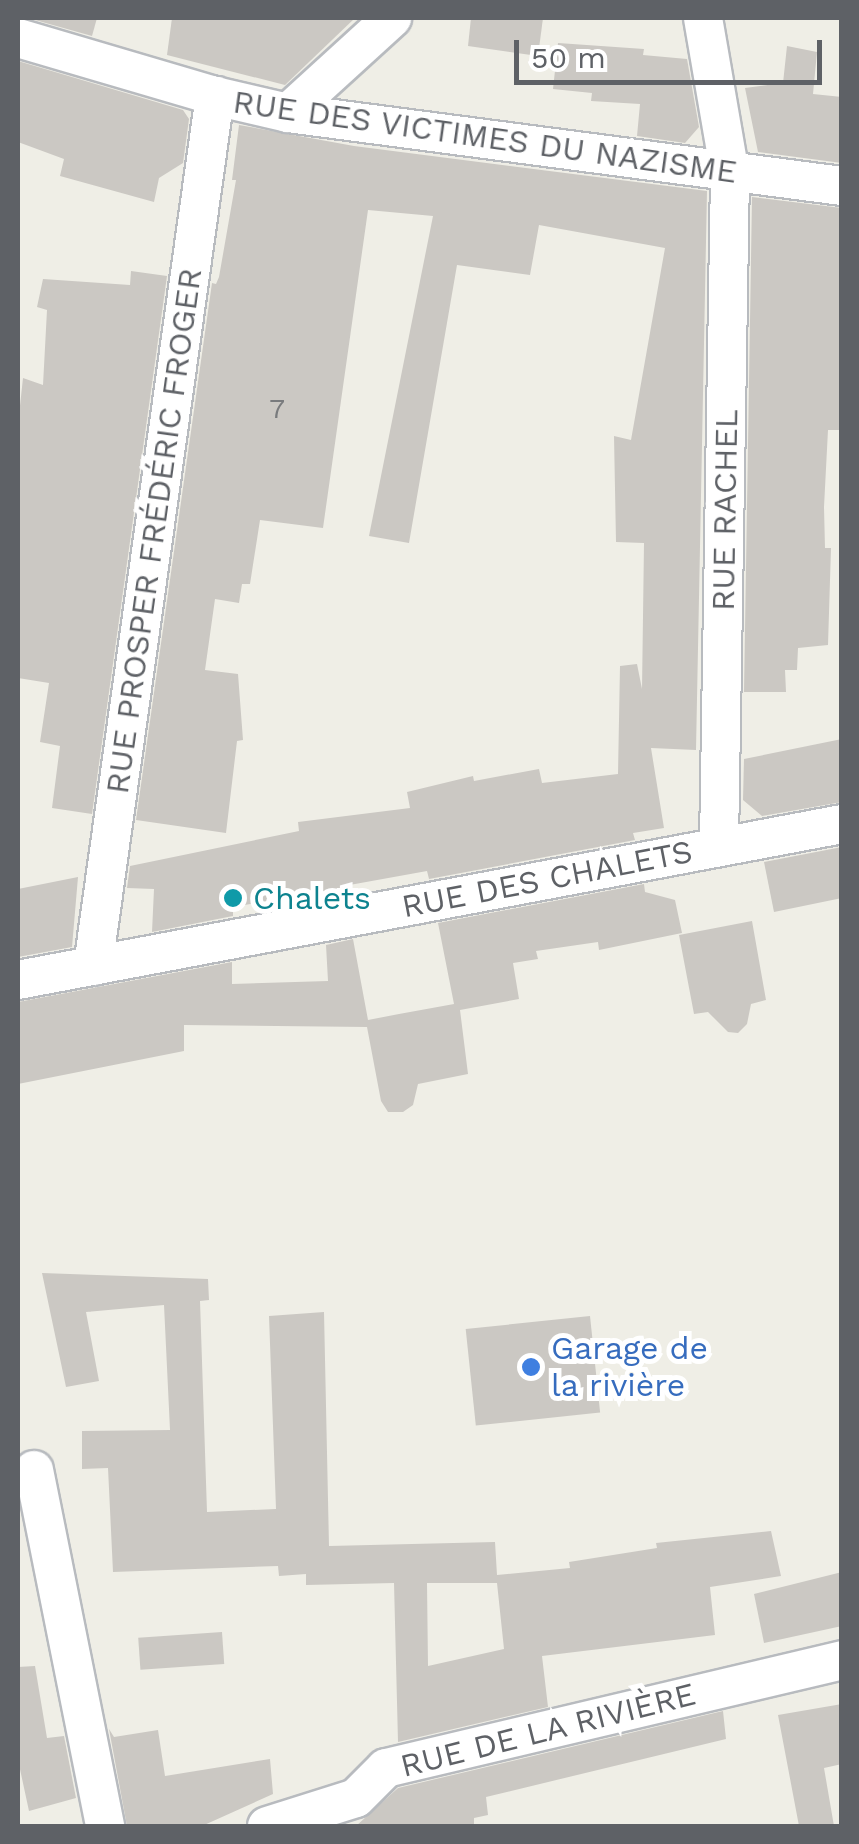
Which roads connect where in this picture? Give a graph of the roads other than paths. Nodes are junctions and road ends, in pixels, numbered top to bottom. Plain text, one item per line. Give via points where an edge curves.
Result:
1 (392, 18) edge
2 (703, 18) edge
3 (18, 38) edge
4 (215, 96) junction
5 (288, 113) junction
6 (730, 174) junction
7 (842, 186) edge
8 (842, 824) edge
9 (719, 847) junction
10 (93, 966) junction
11 (18, 980) edge
12 (34, 1470) dead end
13 (842, 1660) edge
14 (357, 1812) edge
15 (104, 1826) edge
16 (268, 1826) edge

1 - 5 street
2 - 6 street, RUE RACHEL
3 - 4 street, RUE DES VICTIMES DU NAZISME
4 - 5 street, RUE DES VICTIMES DU NAZISME
4 - 10 street, RUE PROSPER FRÉDÉRIC FROGER
5 - 6 street, RUE DES VICTIMES DU NAZISME
6 - 7 street, RUE DES VICTIMES DU NAZISME
6 - 9 street, RUE RACHEL
8 - 9 street, RUE DES CHALETS
9 - 10 street, RUE DES CHALETS
10 - 11 street, RUE DES CHALETS
12 - 15 street
13 - 14 street, RUE DE LA RIVIÈRE via 386,1768
14 - 16 street, RUE DE LA RIVIÈRE

